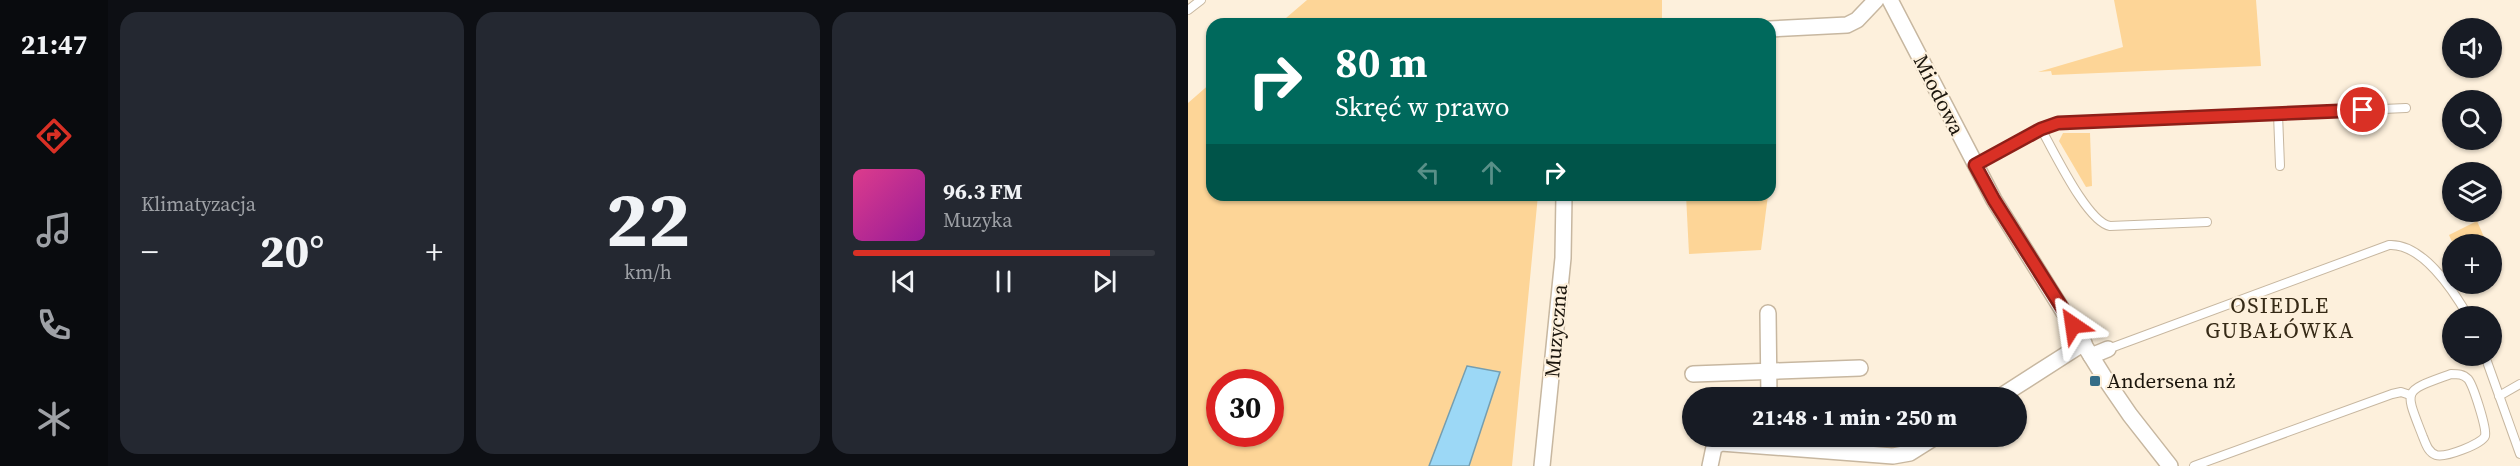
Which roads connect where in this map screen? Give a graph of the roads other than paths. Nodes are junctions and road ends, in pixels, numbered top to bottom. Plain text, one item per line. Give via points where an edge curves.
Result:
1 (1202, 0) edge
2 (1876, 0) edge
3 (1890, 0) edge
4 (1188, 10) edge
5 (1776, 29) edge
6 (2406, 108) dead end
7 (2278, 114) junction
8 (2041, 129) junction
9 (1975, 165) junction
10 (2280, 166) dead end
11 (1564, 201) edge
12 (2207, 222) dead end
13 (2462, 306) edge
14 (1768, 313) dead end
15 (2087, 349) junction
16 (2108, 349) joint
17 (2488, 366) edge
18 (1860, 368) dead end
19 (1768, 372) junction
20 (1693, 374) dead end
21 (2520, 384) edge
22 (1769, 387) edge
23 (2018, 387) edge
24 (2410, 395) junction
25 (2499, 396) junction
26 (1715, 447) edge
27 (1819, 447) edge
28 (1920, 447) edge
29 (2520, 454) edge
30 (1542, 466) edge
31 (1710, 466) edge
32 (2170, 466) edge
33 (2194, 466) edge

1 - 4 lane
2 - 5 street via 1847,25
3 - 9 street, Miodowa
6 - 7 lane
7 - 8 lane via 2058,123
7 - 10 lane
8 - 9 lane
8 - 12 lane via 2087,209 2101,224
9 - 15 street, Miodowa
11 - 30 street, Muzyczna via 1562,268
13 - 16 lane via 2424,258 2407,247 2389,245
14 - 19 street
15 - 16 street
15 - 23 street
15 - 32 street, Miodowa via 2130,415
17 - 25 lane
18 - 19 street
19 - 20 street
19 - 22 street
21 - 25 lane
24 - 24 lane via 2428,449 2434,455 2443,456 2485,437 2486,429 2469,380 2462,375 2451,374 2415,387
24 - 33 lane via 2391,394
25 - 29 lane
26 - 31 street
27 - 28 street via 1893,456

